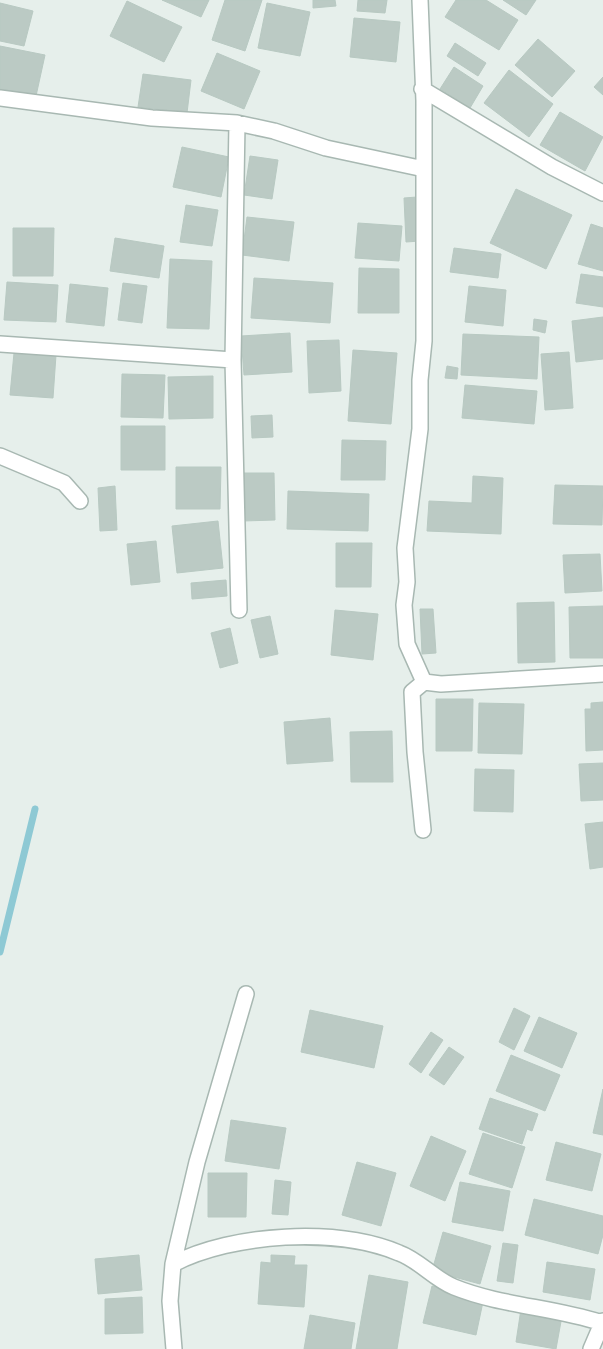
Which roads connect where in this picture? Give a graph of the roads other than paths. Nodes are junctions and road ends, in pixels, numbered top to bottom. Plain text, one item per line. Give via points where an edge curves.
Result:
1 (420, 0) edge
2 (422, 89) junction
3 (0, 98) edge
4 (237, 123) junction
5 (424, 169) junction
6 (603, 193) edge
7 (0, 344) edge
8 (233, 360) junction
9 (0, 456) edge
10 (80, 501) dead end
11 (239, 610) dead end
12 (603, 674) edge
13 (424, 682) junction
14 (423, 830) dead end
15 (246, 994) dead end
16 (173, 1264) junction
17 (602, 1322) edge
18 (174, 1349) edge
19 (591, 1349) edge

1 - 2 street
2 - 5 street
2 - 6 street via 552,167
3 - 4 street via 152,118
4 - 5 street via 326,148
4 - 8 street
5 - 13 street via 424,341 420,430 405,548 407,582 404,605 407,644
7 - 8 street
8 - 11 street
9 - 10 street via 64,483
12 - 13 street via 441,684
13 - 14 street via 412,692
15 - 16 street via 197,1162
16 - 17 street via 196,1252 242,1241 287,1237 366,1241 402,1253 453,1287 525,1307
16 - 18 street via 170,1301
17 - 19 street

